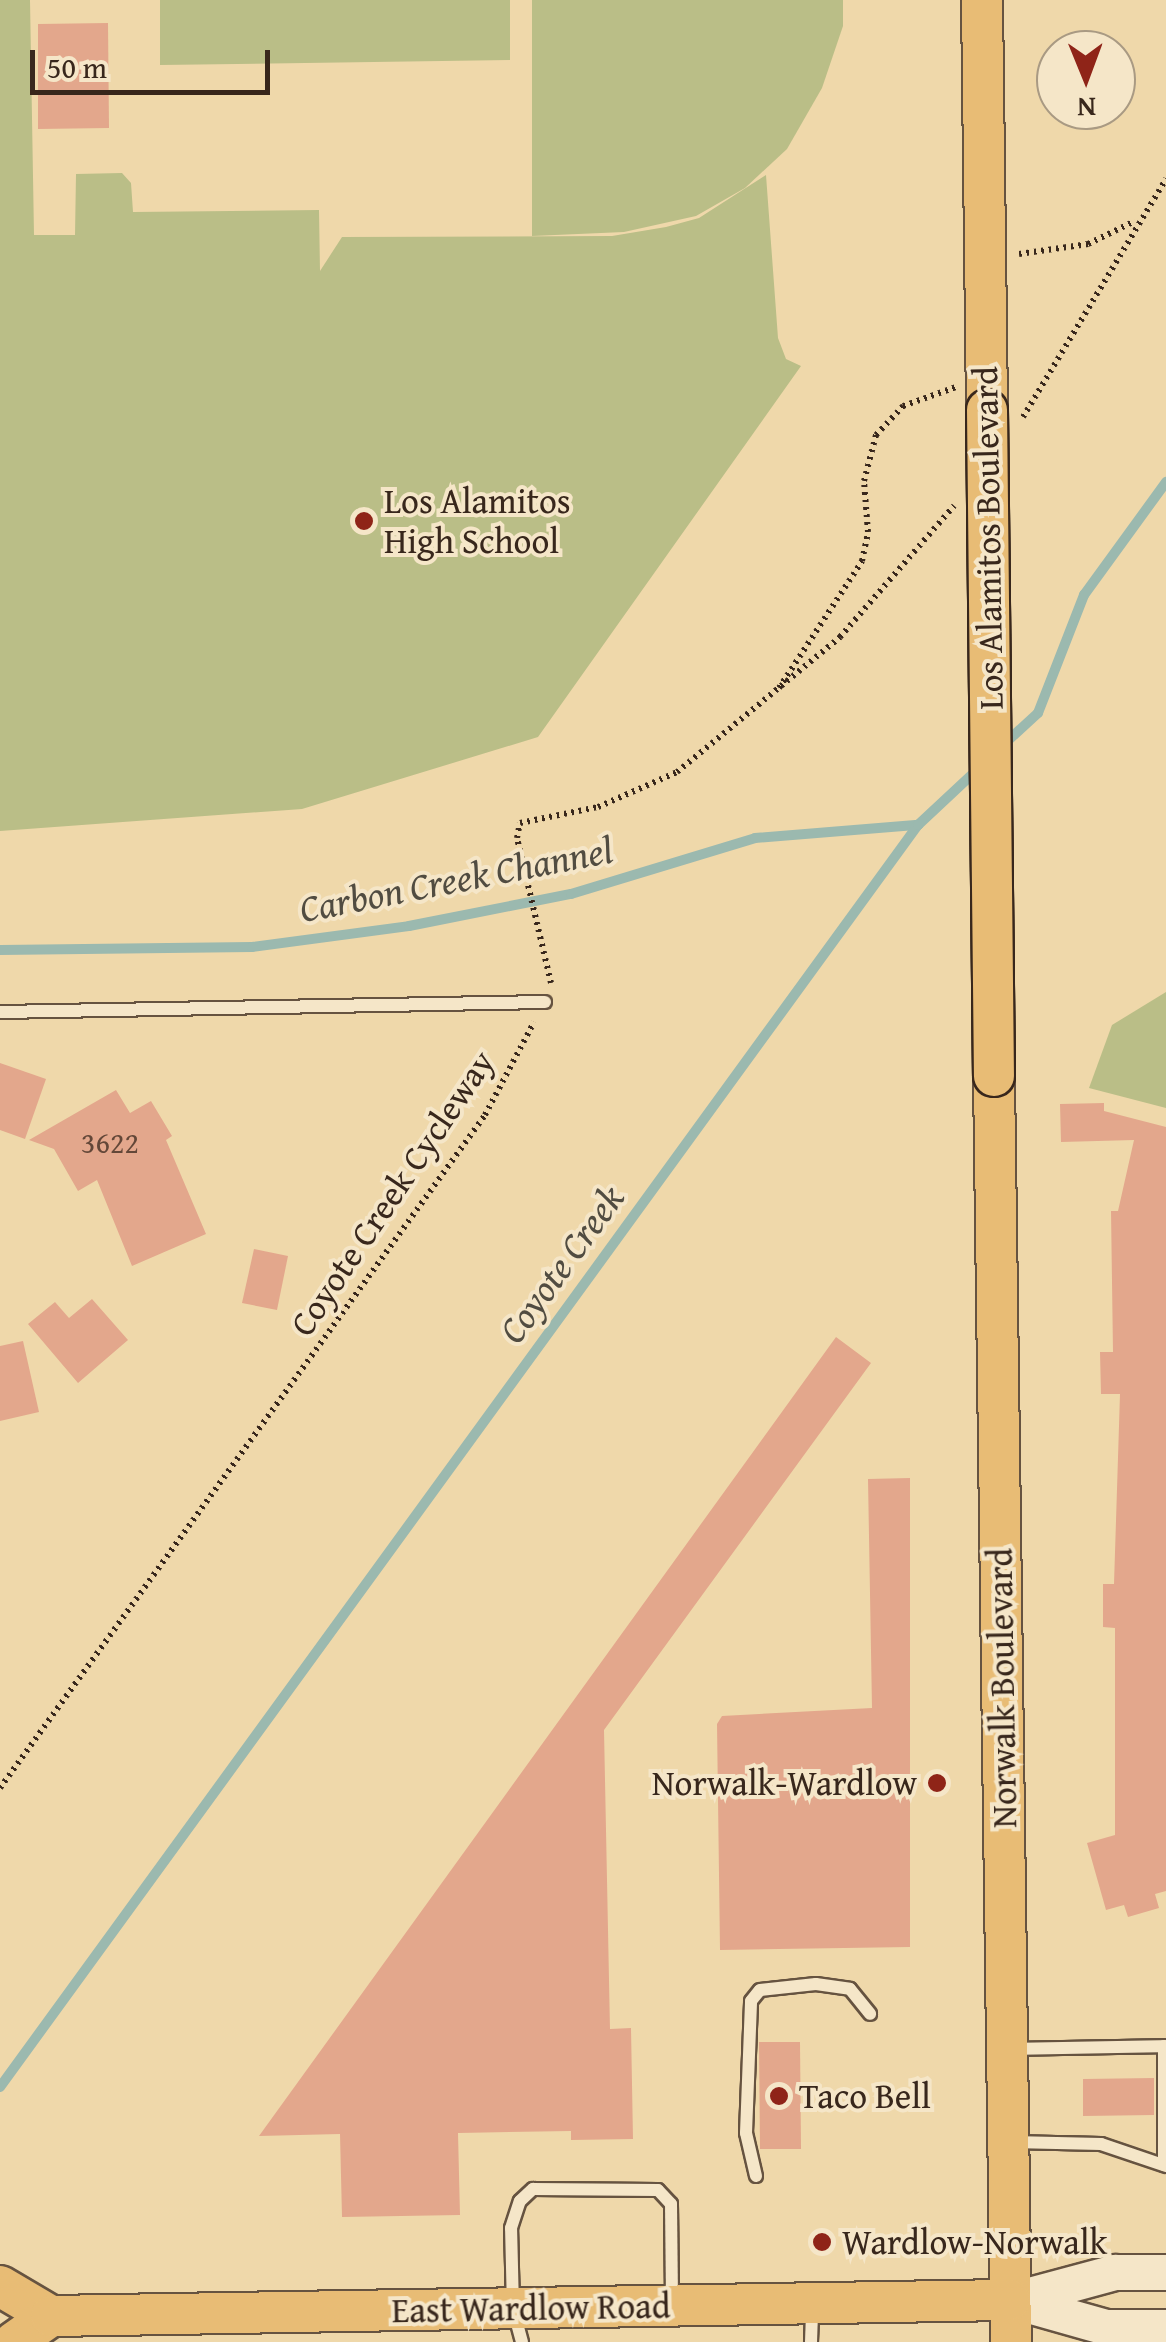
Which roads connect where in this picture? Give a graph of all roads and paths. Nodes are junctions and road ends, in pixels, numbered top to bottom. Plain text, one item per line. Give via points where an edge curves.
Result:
1 (982, 0) edge
2 (1166, 179) edge
3 (1136, 220) junction
4 (986, 254) junction
5 (995, 409) junction
6 (957, 502) dead end
7 (773, 698) junction
8 (545, 1002) junction
9 (0, 1012) edge
10 (994, 1076) joint
11 (0, 1788) edge
12 (870, 2014) dead end
13 (1165, 2046) edge
14 (1007, 2049) junction
15 (1008, 2142) junction
16 (1165, 2165) edge
17 (756, 2176) dead end
18 (1166, 2272) edge
19 (0, 2286) edge
20 (1010, 2300) junction
21 (672, 2306) junction
22 (51, 2316) junction
23 (812, 2323) edge
24 (518, 2325) edge
25 (1166, 2327) edge
26 (14, 2342) edge
27 (1011, 2342) edge
28 (1166, 2342) edge

1 - 4 main road, Los Alamitos Boulevard
2 - 3 path
3 - 4 path via 1088,244 1047,254
3 - 5 path via 1072,344
4 - 5 main road, Los Alamitos Boulevard
5 - 7 path via 944,388 903,406 876,435 865,469 862,561
5 - 10 main road, Los Alamitos Boulevard, bridge
6 - 7 path, Coyote Creek Cycleway via 886,590
7 - 8 path, Coyote Creek Cycleway via 648,790 520,823 517,838 550,976
8 - 9 lane
8 - 11 path, Coyote Creek Cycleway via 485,1114
10 - 14 main road, Norwalk Boulevard
12 - 17 lane via 850,1989 816,1984 760,1990 751,2001 746,2134
13 - 14 lane
13 - 16 lane
14 - 15 main road, Norwalk Boulevard
15 - 16 lane via 1101,2144
15 - 20 main road, Norwalk Boulevard
18 - 20 main road, East Wardlow Road via 1115,2272
19 - 22 main road
20 - 23 main road, East Wardlow Road
20 - 25 main road, East Wardlow Road via 1106,2328
20 - 27 main road, Norwalk Boulevard
21 - 23 main road, East Wardlow Road
21 - 24 main road, East Wardlow Road
21 - 24 lane via 671,2204 658,2190 533,2189 520,2201 511,2228
22 - 24 main road, East Wardlow Road
22 - 26 main road
25 - 28 lane

